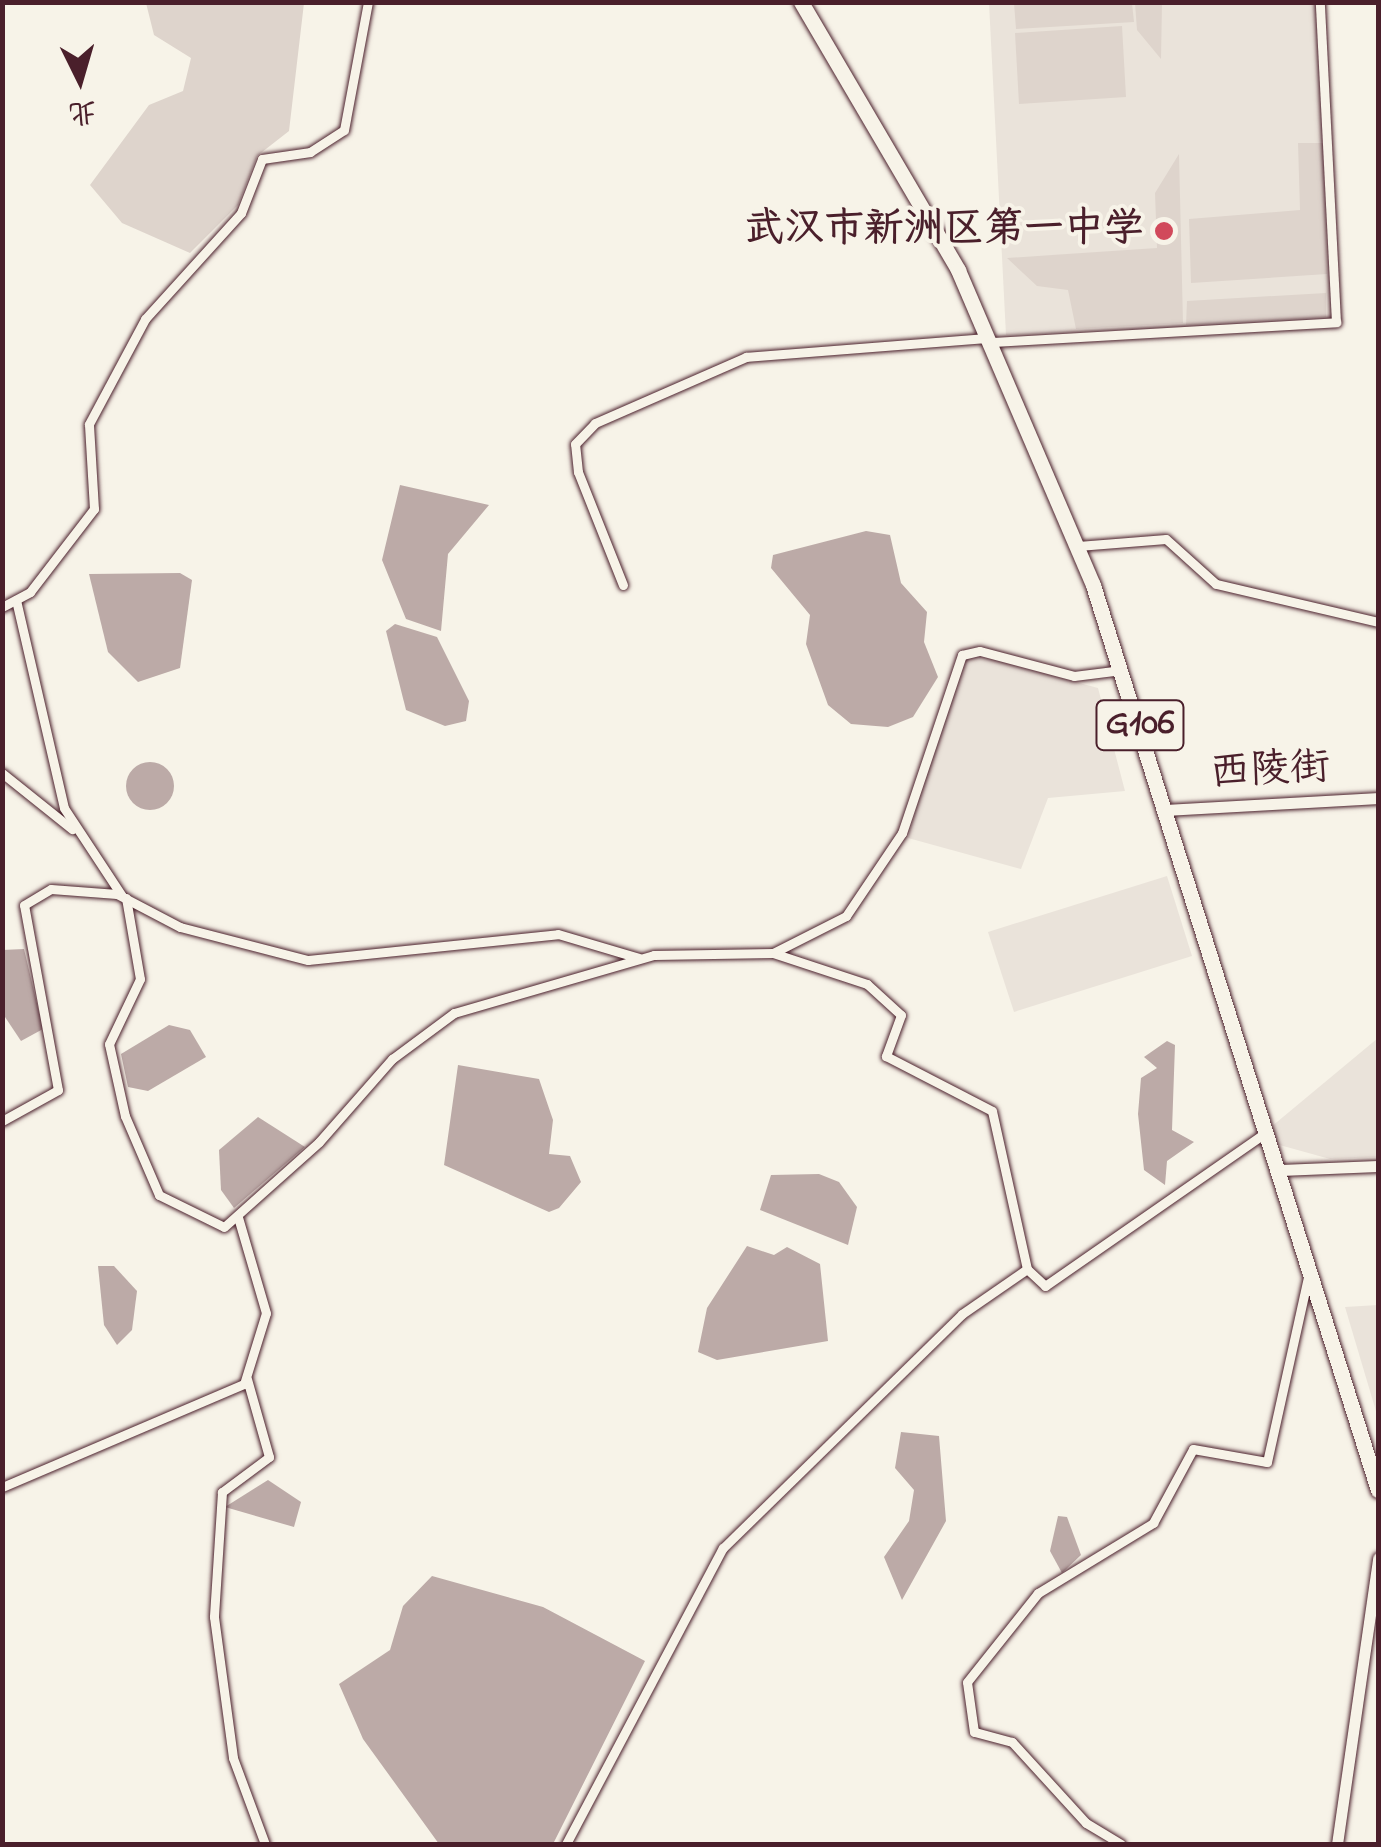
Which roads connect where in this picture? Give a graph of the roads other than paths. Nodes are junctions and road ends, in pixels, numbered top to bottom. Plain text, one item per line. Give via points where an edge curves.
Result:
1 (368, 2) edge
2 (801, 2) edge
3 (1320, 2) edge
4 (992, 340) junction
5 (1078, 546) junction
6 (623, 585) dead end
7 (16, 600) junction
8 (2, 607) edge
9 (1378, 622) edge
10 (1123, 670) junction
11 (2, 772) edge
12 (1378, 798) edge
13 (1166, 810) junction
14 (74, 830) junction
15 (124, 897) junction
16 (773, 953) junction
17 (638, 958) junction
18 (2, 1121) edge
19 (1267, 1131) junction
20 (1378, 1166) edge
21 (1280, 1170) junction
22 (238, 1217) junction
23 (1027, 1269) junction
24 (1312, 1270) junction
25 (247, 1379) junction
26 (2, 1487) edge
27 (1378, 1490) edge
28 (1378, 1558) edge
29 (265, 1844) edge
30 (566, 1844) edge
31 (1121, 1844) edge
32 (1337, 1844) edge

1 - 7 street via 344,130 310,152 262,159 241,213 145,319 89,424 94,508
2 - 4 highway, G106 via 897,154
3 - 4 street via 1336,322
4 - 5 highway, G106
4 - 6 street via 746,357 594,424 576,444 578,472
5 - 9 street via 1166,539 1216,584
5 - 10 highway, G106
7 - 8 street
7 - 14 street
10 - 13 highway, G106
10 - 16 street via 1081,676 980,651 958,657 885,866 846,916
11 - 14 street
12 - 13 street, 西陵街
13 - 19 highway, G106
14 - 15 street
15 - 17 street via 180,927 308,960 365,961 426,945 548,934
15 - 18 street via 59,889 25,902 59,1086 37,1108
15 - 22 street via 140,979 109,1044 136,1148 157,1192 175,1205 214,1228
16 - 17 street
16 - 23 street via 867,984 901,1014 886,1056 992,1112
17 - 22 street via 436,1023
19 - 21 highway, G106
19 - 23 street via 1092,1249 1070,1274 1045,1286
20 - 21 street
21 - 24 highway, G106
22 - 25 street via 266,1313
23 - 30 street via 962,1314 724,1548
24 - 27 highway, G106
24 - 31 street via 1298,1296 1267,1462 1193,1449 1154,1523 1032,1597 966,1682 973,1731 1012,1742 1086,1823
25 - 26 street via 188,1414
25 - 29 street via 269,1457 222,1492 214,1617 232,1758
28 - 32 street

